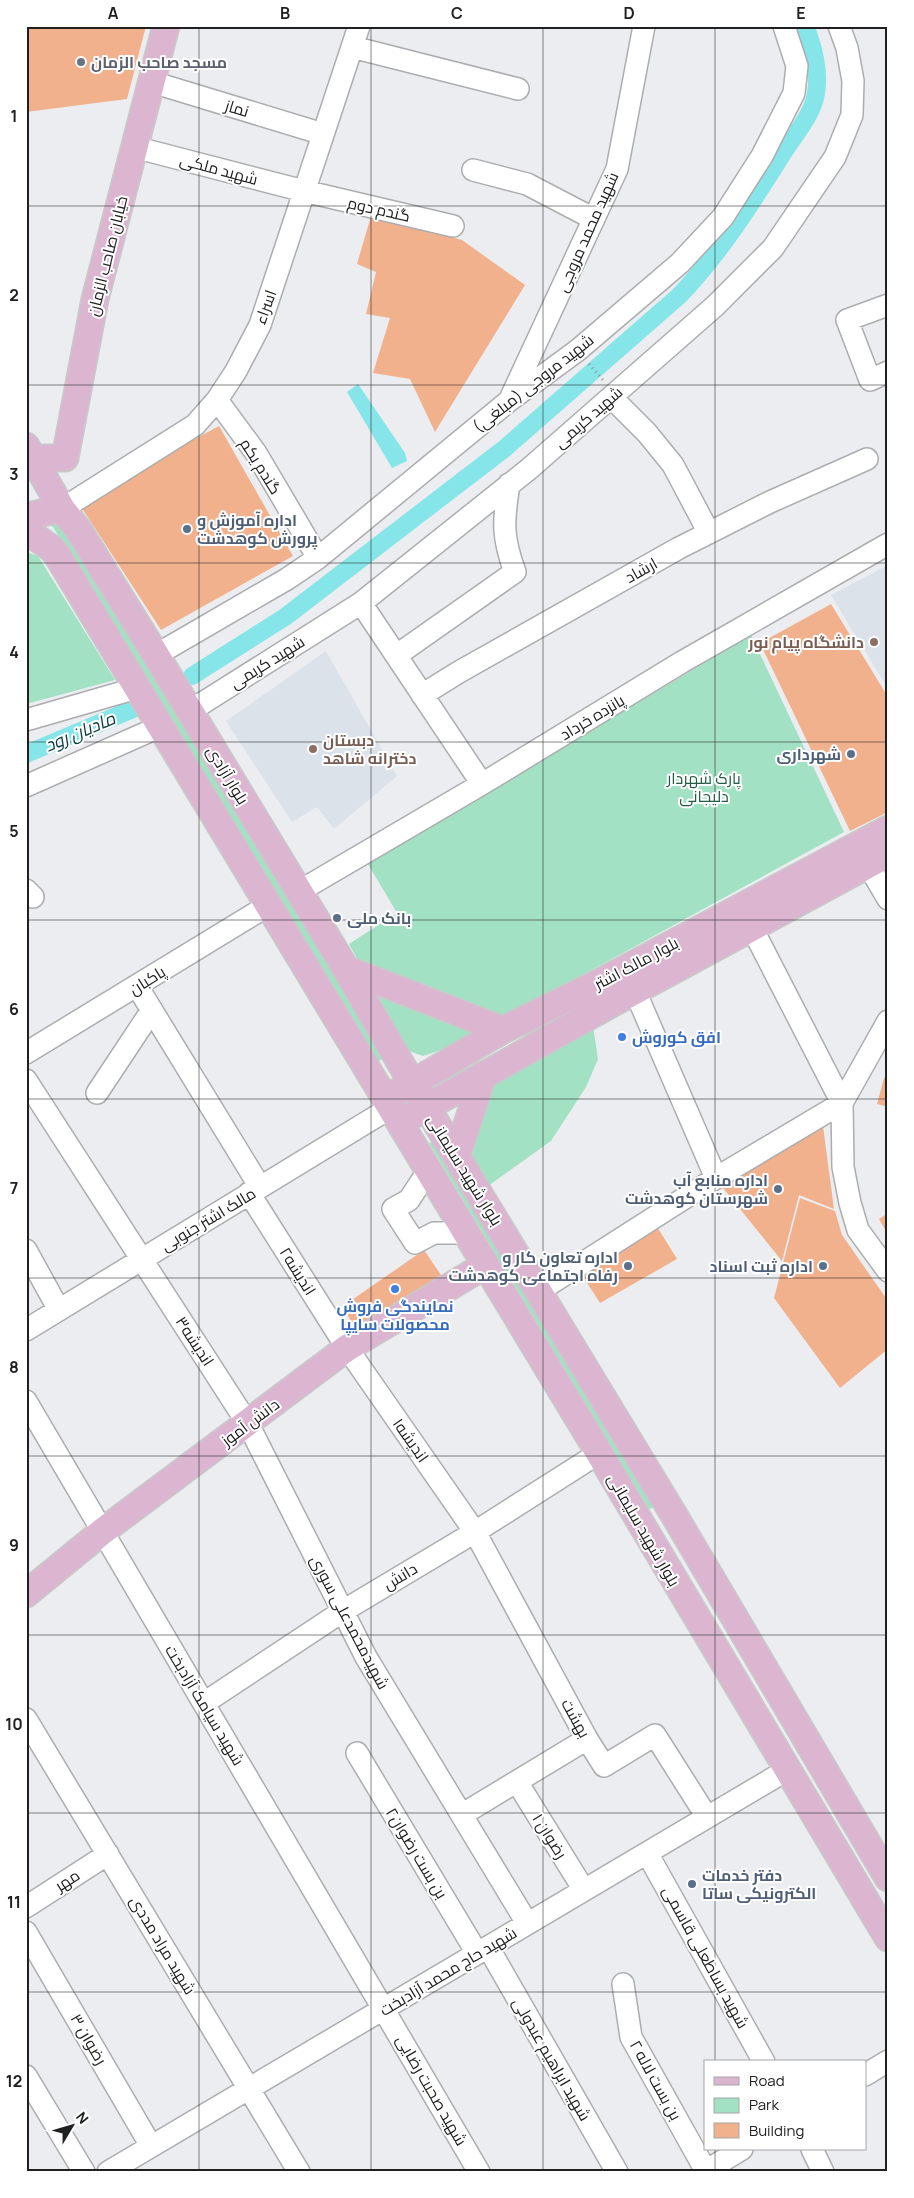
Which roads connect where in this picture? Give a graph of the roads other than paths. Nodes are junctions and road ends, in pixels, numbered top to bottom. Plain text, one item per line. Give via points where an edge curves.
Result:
1 (166, 26) edge
2 (359, 26) edge
3 (644, 26) edge
4 (784, 26) edge
5 (839, 26) edge
6 (352, 47) junction
7 (152, 82) junction
8 (518, 89) dead end
9 (323, 134) junction
10 (134, 147) junction
11 (473, 170) dead end
12 (304, 191) junction
13 (594, 219) junction
14 (453, 226) dead end
15 (888, 304) edge
16 (888, 372) edge
17 (613, 395) junction
18 (217, 400) junction
19 (510, 400) junction
20 (30, 452) edge
21 (867, 459) dead end
22 (509, 484) junction
23 (62, 509) junction
24 (26, 516) edge
25 (26, 530) edge
26 (709, 533) junction
27 (888, 544) edge
28 (318, 558) junction
29 (360, 604) junction
30 (156, 655) junction
31 (397, 655) junction
32 (137, 688) junction
33 (422, 695) junction
34 (190, 711) junction
35 (26, 720) edge
36 (159, 727) junction
37 (482, 784) junction
38 (26, 786) edge
39 (888, 829) edge
40 (878, 860) edge
41 (298, 892) junction
42 (888, 899) edge
43 (267, 906) junction
44 (752, 928) junction
45 (346, 969) junction
46 (137, 986) junction
47 (635, 991) junction
48 (606, 993) junction
49 (152, 1010) junction
50 (888, 1021) edge
51 (503, 1030) junction
52 (26, 1053) edge
53 (484, 1075) junction
54 (26, 1080) edge
55 (412, 1083) junction
56 (98, 1093) dead end
57 (842, 1103) junction
58 (426, 1107) junction
59 (391, 1110) junction
60 (457, 1154) junction
61 (428, 1171) junction
62 (716, 1178) junction
63 (255, 1190) junction
64 (465, 1233) junction
65 (26, 1250) edge
66 (142, 1259) junction
67 (484, 1266) junction
68 (887, 1269) edge
69 (539, 1291) junction
70 (60, 1310) junction
71 (26, 1330) edge
72 (347, 1348) junction
73 (26, 1401) edge
74 (248, 1424) junction
75 (599, 1453) junction
76 (674, 1515) junction
77 (103, 1531) junction
78 (475, 1532) junction
79 (644, 1533) junction
80 (26, 1594) edge
81 (343, 1610) junction
82 (204, 1703) junction
83 (26, 1719) edge
84 (587, 1739) junction
85 (357, 1753) dead end
86 (787, 1770) junction
87 (517, 1782) junction
88 (463, 1814) junction
89 (707, 1817) junction
90 (647, 1853) junction
91 (108, 1854) junction
92 (888, 1878) edge
93 (584, 1890) junction
94 (26, 1907) edge
95 (528, 1923) junction
96 (26, 1932) edge
97 (888, 1938) edge
98 (483, 1950) junction
99 (623, 1984) dead end
100 (384, 2008) junction
101 (763, 2060) edge
102 (888, 2062) edge
103 (866, 2074) edge
104 (26, 2076) edge
105 (249, 2088) junction
106 (151, 2146) junction
107 (740, 2150) edge
108 (812, 2150) edge
109 (705, 2171) edge
110 (84, 2172) edge
111 (108, 2172) edge
112 (299, 2172) edge
113 (480, 2172) edge
114 (617, 2172) edge
115 (823, 2172) edge

1 - 7 main road, خیابان صاحب الزمان
2 - 6 street, اسراء
3 - 13 street, شهید محمد مروجی via 617,168
4 - 19 street, شهید مروجی (مبلغی) via 797,66 794,93 762,156 723,217 680,263 578,350
5 - 17 street, شهید کریمی via 853,81 852,115 835,157 772,248 715,306
6 - 8 street
6 - 9 street, اسراء
7 - 9 street, نماز
7 - 10 main road, خیابان صاحب الزمان
9 - 12 street, اسراء
10 - 12 street, شهید ملکی
10 - 20 main road, خیابان صاحب الزمان via 95,299 65,458
11 - 13 street via 526,184
12 - 14 street, گندم دوم
12 - 18 street, اسراء via 260,325
13 - 19 street, شهید محمد مروجی
15 - 16 street via 847,320 870,380
17 - 22 street, شهید کریمی
17 - 26 street via 673,465
18 - 23 street, اسراء via 195,425
18 - 28 street, گندم یکم via 256,453
19 - 28 street, شهید مروجی (مبلغی)
20 - 23 main road, بلوار آزادی
21 - 26 street, ارشاد
22 - 29 street, شهید کریمی
22 - 31 street via 504,518 506,546 515,572
23 - 24 main road
23 - 30 main road, بلوار آزادی via 78,529
25 - 32 main road via 57,556
26 - 33 street, ارشاد
27 - 37 street, پانزده خرداد via 682,662
28 - 30 street, شهید مروجی (مبلغی)
29 - 31 street
29 - 34 street, شهید کریمی
30 - 34 main road, بلوار آزادی
31 - 33 street
32 - 35 street
32 - 36 main road
33 - 37 street
34 - 41 main road, بلوار آزادی
36 - 38 street
36 - 43 main road
37 - 41 street, پانزده خرداد
39 - 48 main road, بلوار مالک اشتر
40 - 42 street
40 - 44 main road, بلوار مالک اشتر
41 - 45 main road, بلوار آزادی
43 - 46 street, پاکبان
43 - 59 main road
44 - 47 main road, بلوار مالک اشتر
44 - 57 street
45 - 51 main road
45 - 55 main road, بلوار آزادی
46 - 49 street, اندیشه۲
46 - 52 street, پاکبان
47 - 48 main road, بلوار مالک اشتر
47 - 62 street
48 - 51 main road, بلوار مالک اشتر
48 - 53 main road, بلوار مالک اشتر
49 - 56 street
49 - 63 street, اندیشه۲
50 - 57 street
51 - 55 main road, بلوار مالک اشتر
53 - 58 main road, بلوار مالک اشتر
53 - 60 main road
54 - 66 street, اندیشه۳
55 - 58 main road, بلوار آزادی
55 - 59 main road, بلوار مالک اشتر
57 - 62 street
57 - 68 street via 843,1167 850,1203 858,1230
58 - 59 main road, بلوار مالک اشتر
58 - 60 main road, بلوار شهید سلیمانی
59 - 61 main road, بلوار شهید سلیمانی
59 - 63 street, مالک اشتر جنوبی
60 - 69 main road, بلوار شهید سلیمانی
61 - 64 main road, بلوار شهید سلیمانی
61 - 64 street via 409,1200 393,1209 415,1243 434,1233
62 - 69 street
63 - 66 street, مالک اشتر جنوبی
63 - 72 street, اندیشه۲
64 - 67 main road, بلوار شهید سلیمانی
65 - 70 street
66 - 70 street, مالک اشتر جنوبی
66 - 74 street, اندیشه۳
67 - 72 main road, دانش آموز
67 - 75 main road, بلوار شهید سلیمانی
69 - 76 main road, بلوار شهید سلیمانی
70 - 71 street, مالک اشتر جنوبی
72 - 74 main road, دانش آموز
72 - 78 street, اندیشه۱
73 - 77 street, شهید سیامک آزادبخت
74 - 77 main road, دانش آموز
74 - 81 street, شهیدمحمدعلی سوری
75 - 78 street, دانش
75 - 79 main road, بلوار شهید سلیمانی
76 - 79 main road
76 - 92 main road, بلوار شهید سلیمانی
77 - 80 main road, دانش آموز
77 - 82 street, شهید سیامک آزادبخت
78 - 81 street, دانش
78 - 84 street, بهشت
79 - 86 main road, بلوار شهید سلیمانی
81 - 82 street, دانش
81 - 88 street, شهیدمحمدعلی سوری via 366,1657
82 - 100 street, شهید سیامک آزادبخت
83 - 91 street, شهید مراد مددی
84 - 87 street
84 - 89 street, بهشت via 604,1766 655,1735
85 - 98 street, بن بست رضوان۲
86 - 89 street, شهید حاج محمد آزادبخت
86 - 97 main road, بلوار شهید سلیمانی
87 - 88 street
87 - 93 street, رضوان ۱
88 - 95 street, شهیدمحمدعلی سوری
89 - 90 street, شهید حاج محمد آزادبخت
90 - 93 street, شهید حاج محمد آزادبخت
90 - 101 street, شهید بساطعلی قاسمی
91 - 94 street, مهر
91 - 105 street, شهید مراد مددی
93 - 95 street, شهید حاج محمد آزادبخت
95 - 98 street, شهید حاج محمد آزادبخت
96 - 106 street, رضوان ۳
98 - 100 street, شهید حاج محمد آزادبخت
98 - 114 street, شهید ابراهیم عبدولی
99 - 109 street, بن بست لاله ۲ via 631,2037
100 - 105 street, شهید حاج محمد آزادبخت
100 - 113 street, شهید صحبت رضایی
102 - 103 street
104 - 110 street
105 - 106 street, شهید حاج محمد آزادبخت
105 - 112 street, شهید مراد مددی
106 - 111 street, شهید حاج محمد آزادبخت
107 - 109 street
108 - 115 street

